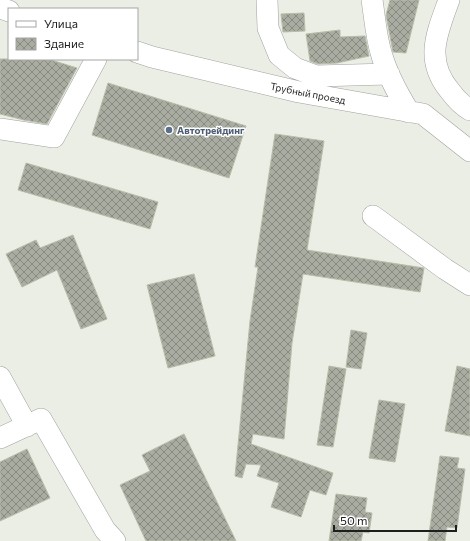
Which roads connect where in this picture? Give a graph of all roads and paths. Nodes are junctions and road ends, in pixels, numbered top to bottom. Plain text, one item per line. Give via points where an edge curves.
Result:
1 (266, 0) edge
2 (372, 0) edge
3 (449, 0) edge
4 (138, 52) edge
5 (95, 60) edge
6 (389, 74) junction
7 (470, 110) edge
8 (409, 112) junction
9 (0, 129) edge
10 (470, 151) edge
11 (373, 216) dead end
12 (470, 285) edge
13 (0, 376) edge
14 (27, 426) junction
15 (0, 438) edge
16 (115, 541) edge

1 - 6 street via 268,28 279,55 295,68 316,76
2 - 6 street via 377,38
3 - 7 street via 436,36 435,62 445,84 462,105
4 - 8 street, Трубный проезд via 299,92
5 - 9 street via 54,137
6 - 8 street
8 - 10 street, Трубный проезд via 423,114
11 - 12 street
13 - 14 street
14 - 15 street
14 - 16 street via 42,419 105,530

